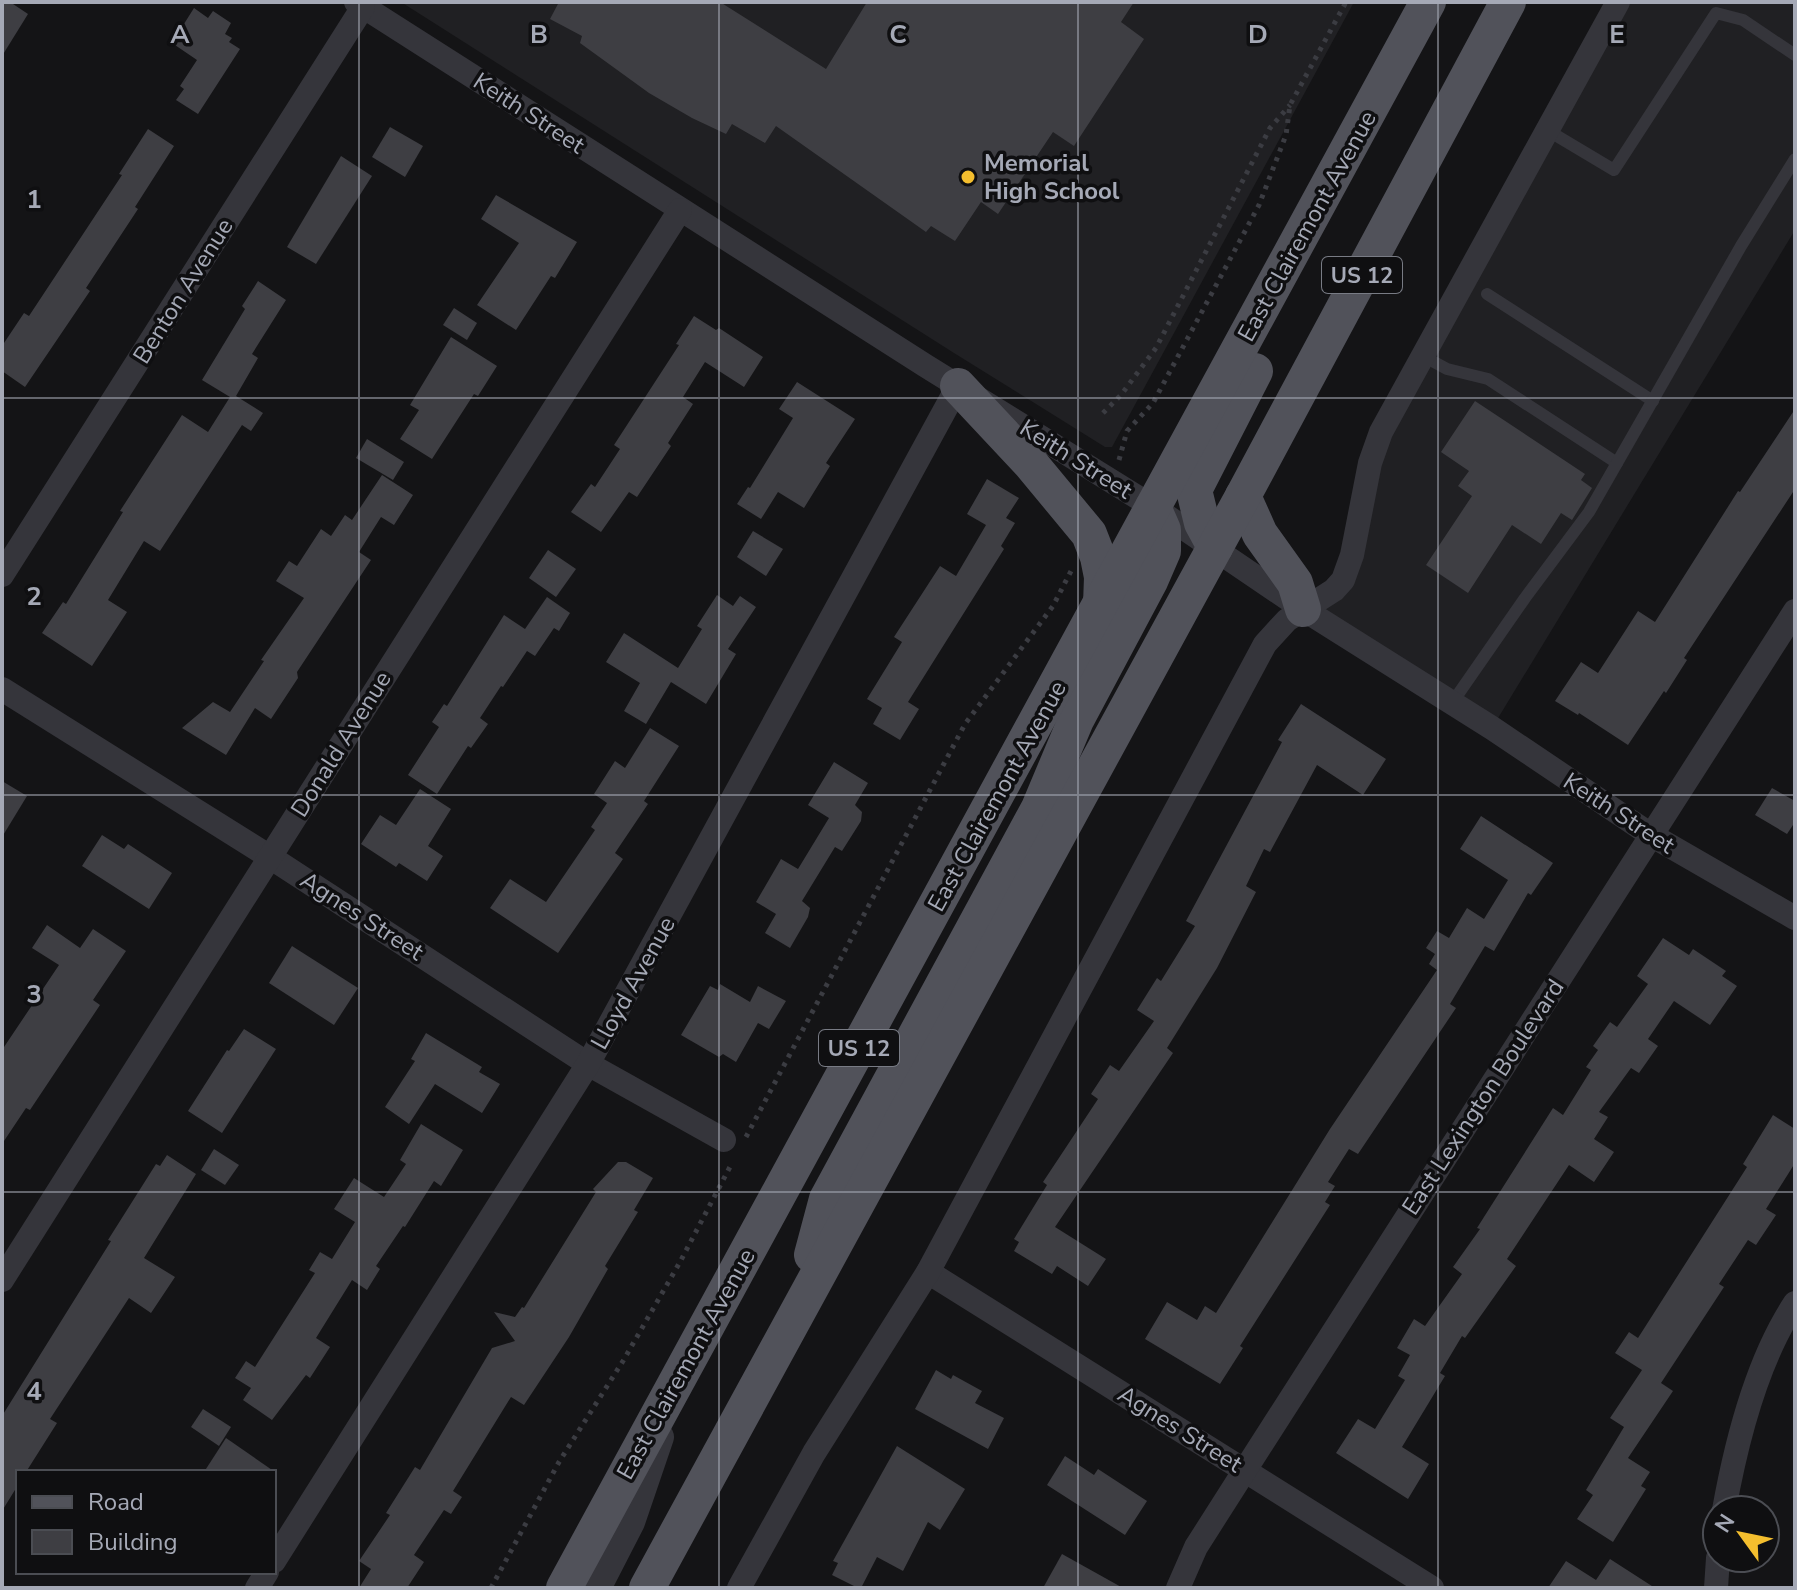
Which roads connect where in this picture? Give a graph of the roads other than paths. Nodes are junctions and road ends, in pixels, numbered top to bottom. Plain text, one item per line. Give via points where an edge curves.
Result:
1 (1428, 2) edge
2 (1508, 2) edge
3 (1618, 2) edge
4 (360, 4) edge
5 (1795, 55) edge
6 (1547, 130) junction
7 (1354, 140) junction
8 (1795, 159) edge
9 (680, 210) junction
10 (1487, 294) dead end
11 (1423, 356) junction
12 (958, 386) junction
13 (1653, 401) junction
14 (1617, 463) junction
15 (1243, 496) junction
16 (1153, 507) junction
17 (1215, 547) junction
18 (2, 575) edge
19 (1101, 605) junction
20 (1303, 609) junction
21 (1795, 611) edge
22 (2, 689) edge
23 (1452, 703) junction
24 (1651, 835) junction
25 (270, 857) junction
26 (1795, 918) edge
27 (588, 1064) junction
28 (733, 1148) road end
29 (928, 1272) junction
30 (2, 1280) edge
31 (1795, 1303) edge
32 (797, 1310) junction
33 (682, 1370) junction
34 (1245, 1470) junction
35 (1727, 1494) edge
36 (276, 1558) edge
37 (564, 1588) edge
38 (596, 1588) edge
39 (647, 1588) edge
40 (739, 1588) edge
41 (1178, 1588) edge
42 (1432, 1588) edge

1 - 7 main road, East Clairemont Avenue / US 12
2 - 15 main road, US 12
3 - 6 street
4 - 9 street, Keith Street
4 - 18 street, Benton Avenue
5 - 6 lane via 1743,20 1716,13 1614,170
6 - 11 street
7 - 16 main road, East Clairemont Avenue / US 12
7 - 17 main road via 1326,230 1194,490
8 - 13 lane
9 - 12 street, Keith Street
9 - 25 street, Donald Avenue
10 - 13 lane
11 - 14 lane via 1447,369 1488,379
11 - 20 street via 1375,447 1348,568 1334,590
12 - 16 street, Keith Street
12 - 19 main road via 1089,534 1102,577
12 - 27 street, Lloyd Avenue
13 - 14 lane
14 - 23 lane via 1589,512
15 - 17 main road, US 12
15 - 20 main road via 1260,534 1295,583
16 - 17 street, Keith Street
16 - 19 main road, East Clairemont Avenue / US 12
16 - 32 main road via 1163,530 1163,551 1076,720 1039,808 827,1199
17 - 20 street, Keith Street
17 - 32 main road, US 12
19 - 33 main road, East Clairemont Avenue / US 12
20 - 23 street, Keith Street
20 - 29 street via 1265,644
21 - 24 street, East Lexington Boulevard
22 - 25 street, Agnes Street
23 - 24 street, Keith Street
24 - 26 street, Keith Street
24 - 34 street, East Lexington Boulevard
25 - 27 street, Agnes Street
25 - 30 street, Donald Avenue
27 - 28 street, Agnes Street
27 - 36 street, Lloyd Avenue
29 - 34 street, Agnes Street
29 - 40 street via 814,1453
31 - 35 street via 1754,1389
32 - 39 main road, US 12
33 - 37 main road, East Clairemont Avenue / US 12
33 - 38 street via 630,1522
34 - 41 street, East Lexington Boulevard via 1196,1547
34 - 42 street, Agnes Street

